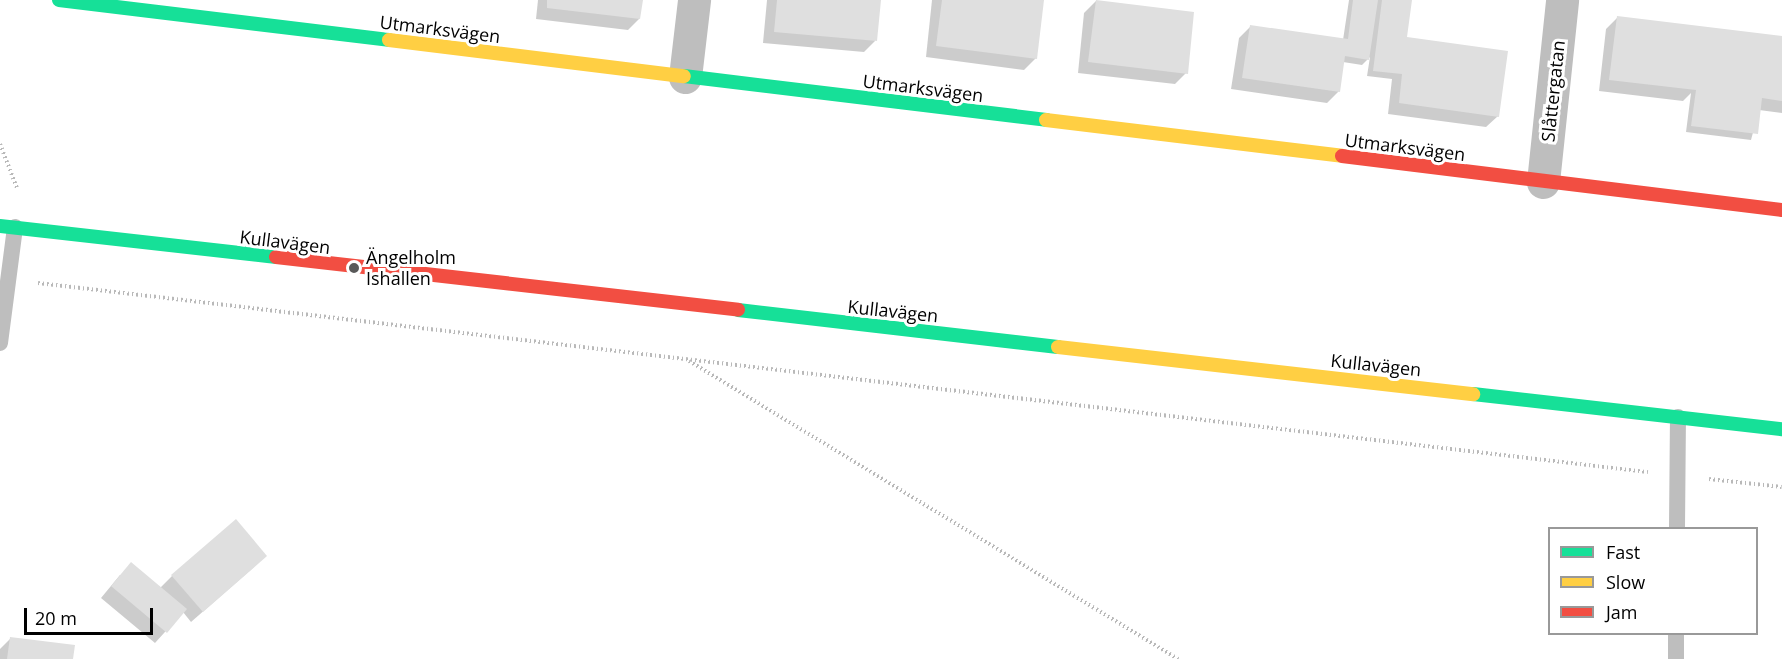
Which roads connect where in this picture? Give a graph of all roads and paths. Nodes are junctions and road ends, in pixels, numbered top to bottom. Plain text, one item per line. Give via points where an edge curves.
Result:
1 (59, 0) edge
2 (694, 0) edge
3 (1562, 0) edge
4 (684, 77) junction
5 (0, 144) edge
6 (1543, 182) junction
7 (1782, 210) edge
8 (8, 226) edge
9 (7, 279) junction
10 (0, 343) edge
11 (686, 359) junction
12 (1678, 417) junction
13 (1782, 429) edge
14 (1677, 475) junction
15 (1782, 487) edge
16 (1677, 527) edge
17 (1676, 635) edge
18 (1178, 659) edge
19 (1676, 659) edge

1 - 4 street, Utmarksvägen
2 - 4 street
3 - 6 street, Slåttergatan
4 - 6 street, Utmarksvägen
5 - 8 path via 20,197
6 - 7 street, Utmarksvägen
8 - 9 lane
8 - 12 street, Kullavägen
9 - 10 lane
9 - 11 path
11 - 14 path
11 - 18 path
12 - 13 street, Kullavägen
12 - 14 lane
14 - 15 path
14 - 16 lane
17 - 19 lane

